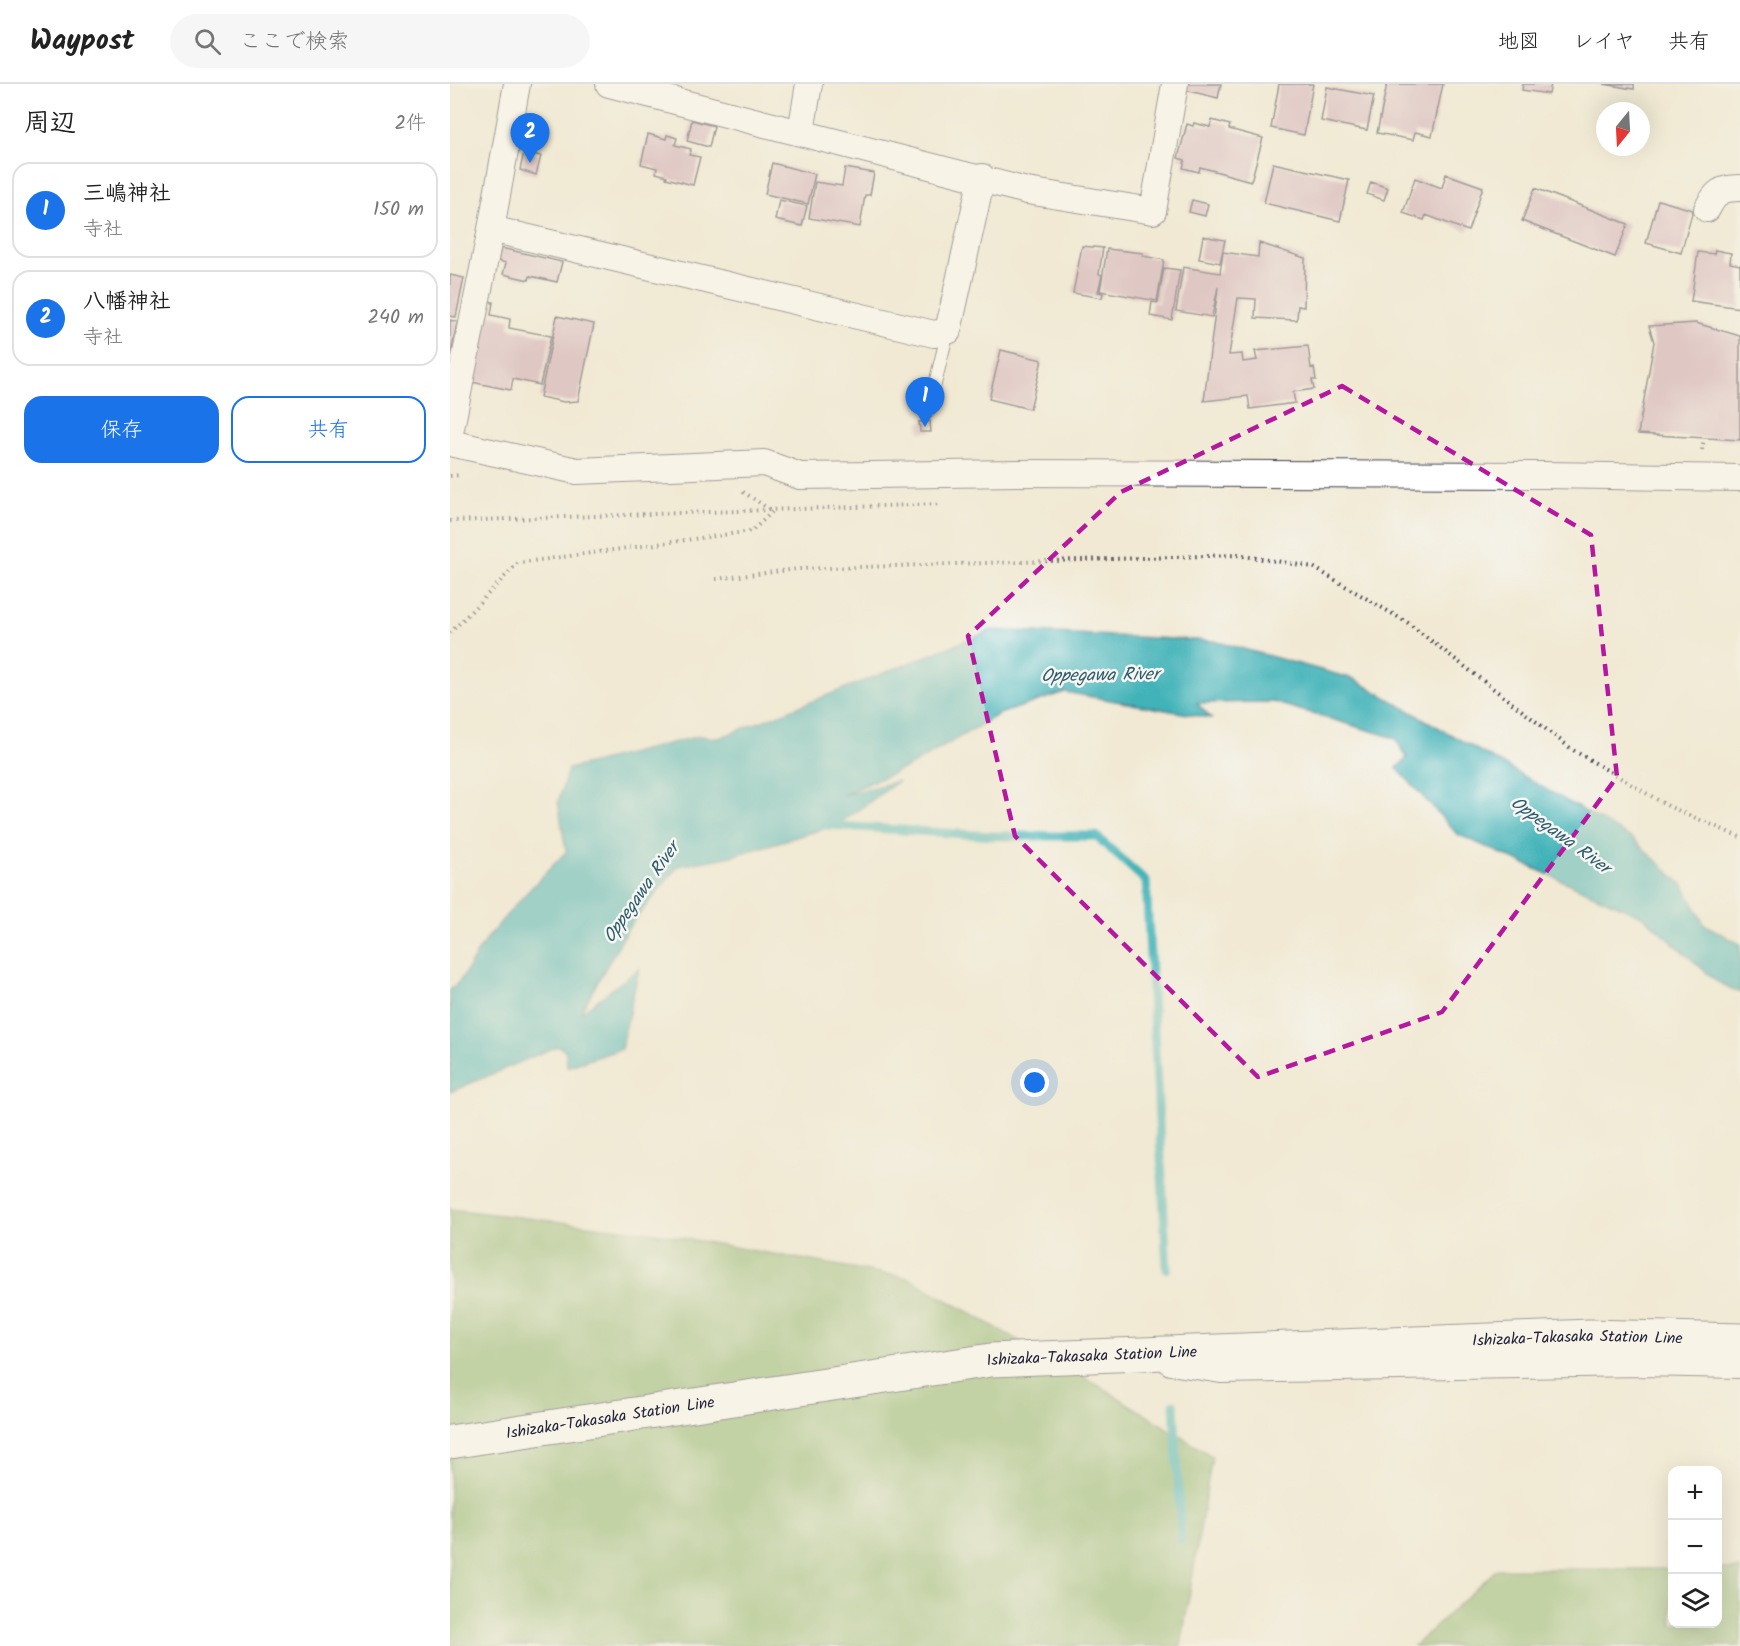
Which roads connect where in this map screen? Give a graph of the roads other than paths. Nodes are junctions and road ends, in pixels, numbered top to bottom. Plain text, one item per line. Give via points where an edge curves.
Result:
1 (517, 84) edge
2 (609, 84) edge
3 (809, 84) edge
4 (1175, 84) edge
5 (801, 132) junction
6 (982, 177) junction
7 (1740, 188) edge
8 (1707, 209) dead end
9 (491, 229) junction
10 (948, 331) junction
11 (928, 412) dead end
12 (450, 433) edge
13 (450, 443) edge
14 (1740, 478) edge
15 (1740, 1340) edge
16 (1123, 1355) junction
17 (1740, 1365) edge
18 (450, 1442) edge

1 - 9 street
2 - 5 street
3 - 5 street
4 - 6 street via 1153,211 1028,191
5 - 6 street
6 - 10 street
7 - 8 street via 1725,188 1715,194
9 - 10 street via 934,334
9 - 12 street
10 - 11 lane
13 - 14 street via 577,471 764,463 800,476 1029,473
15 - 16 main road, Ishizaka-Takasaka Station Line via 1590,1336
16 - 17 street via 1221,1370
16 - 18 main road, Ishizaka-Takasaka Station Line via 991,1360

